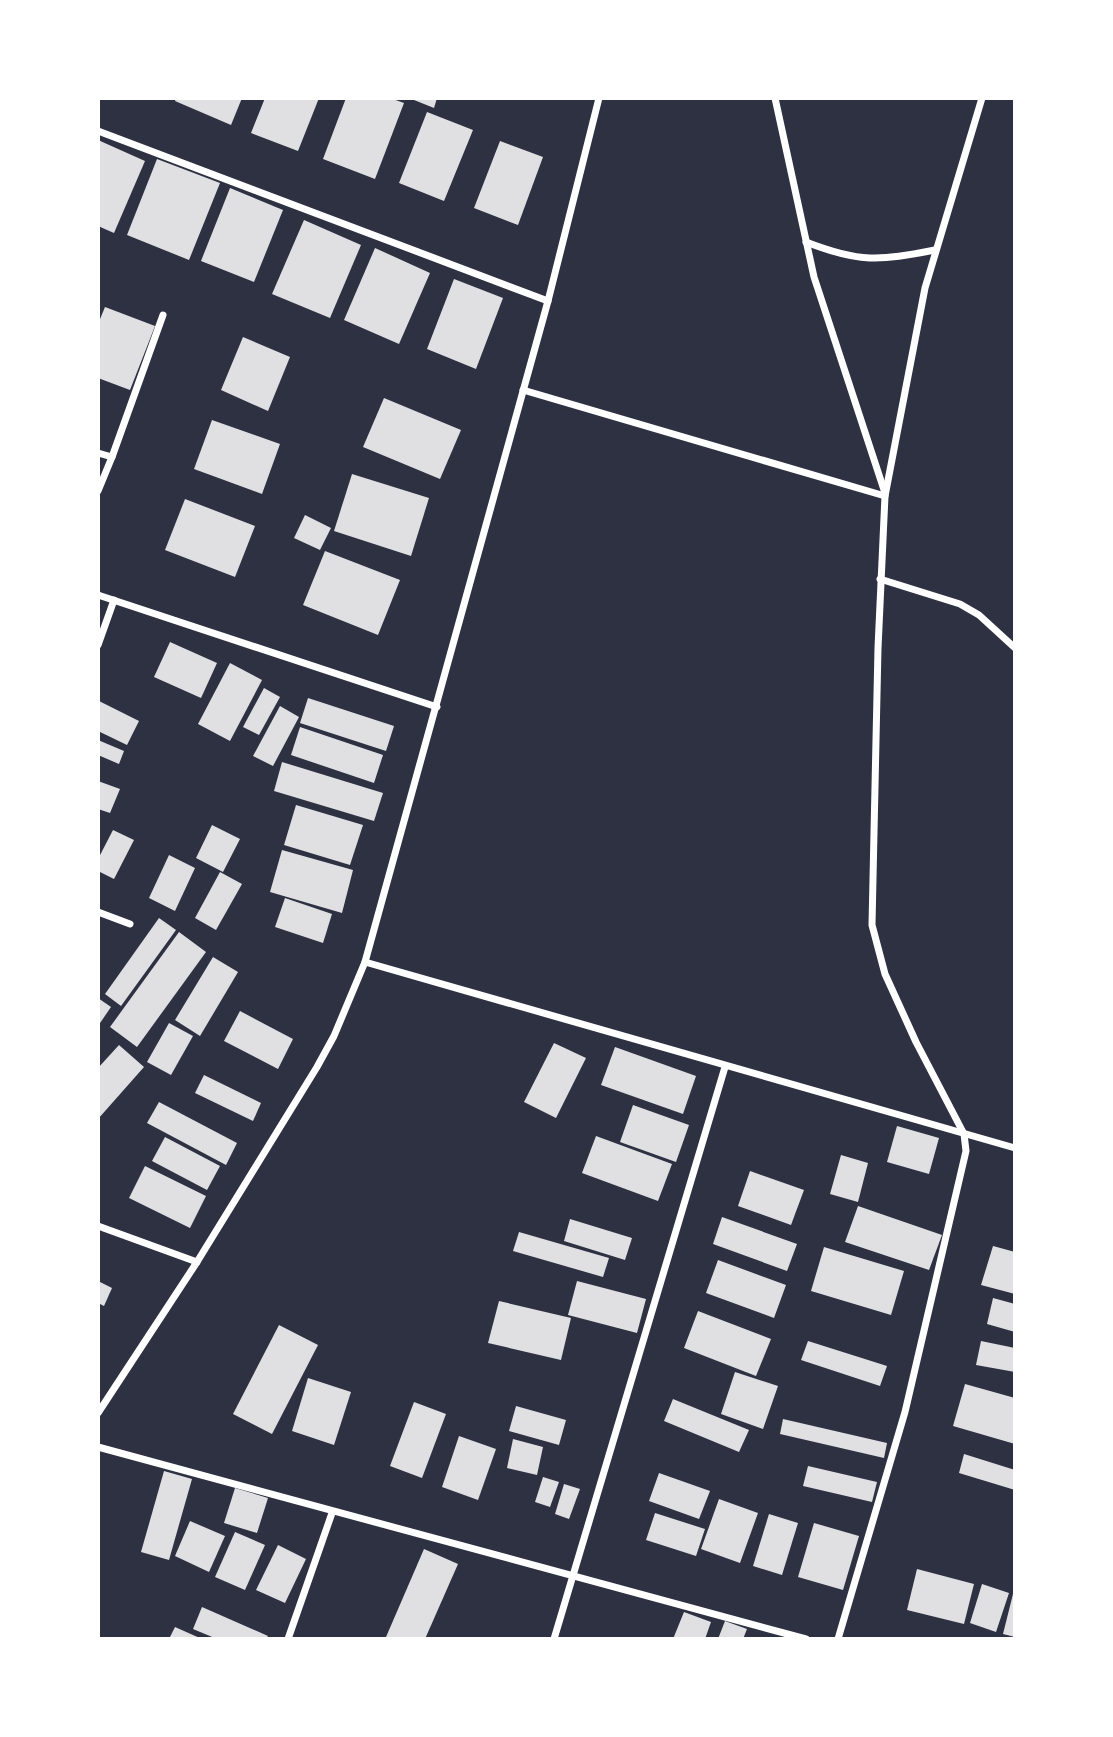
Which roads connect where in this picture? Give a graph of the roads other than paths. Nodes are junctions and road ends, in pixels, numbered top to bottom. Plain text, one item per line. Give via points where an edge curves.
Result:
1 (599, 98) edge
2 (775, 98) edge
3 (982, 98) edge
4 (98, 131) edge
5 (806, 242) junction
6 (935, 250) junction
7 (548, 302) junction
8 (163, 315) dead end
9 (523, 390) junction
10 (98, 453) edge
11 (112, 457) junction
12 (98, 491) edge
13 (885, 495) junction
14 (880, 579) junction
15 (98, 595) edge
16 (114, 600) junction
17 (98, 645) edge
18 (1015, 648) edge
19 (437, 707) junction
20 (98, 912) edge
21 (130, 924) dead end
22 (365, 962) junction
23 (725, 1067) junction
24 (964, 1134) junction
25 (1015, 1148) edge
26 (98, 1226) edge
27 (197, 1262) junction
28 (98, 1413) edge
29 (98, 1447) edge
30 (332, 1513) junction
31 (572, 1575) junction
32 (288, 1639) edge
33 (554, 1639) edge
34 (806, 1639) edge
35 (838, 1639) edge

1 - 7 street
2 - 5 street
3 - 6 street
4 - 7 street
5 - 6 street via 863,259
5 - 13 street
6 - 13 street
7 - 9 street
8 - 11 street
9 - 13 street
9 - 19 street
10 - 11 street
11 - 12 street
13 - 14 street
14 - 18 street via 960,604
14 - 24 street via 872,925 885,974
15 - 16 street
16 - 17 street
16 - 19 street
19 - 22 street
20 - 21 street
22 - 23 street
22 - 27 street via 317,1067
23 - 24 street
23 - 31 street
24 - 25 street
24 - 35 street via 964,1167 905,1412
26 - 27 street
27 - 28 street
29 - 30 street
30 - 31 street
30 - 32 street
31 - 33 street
31 - 34 street

